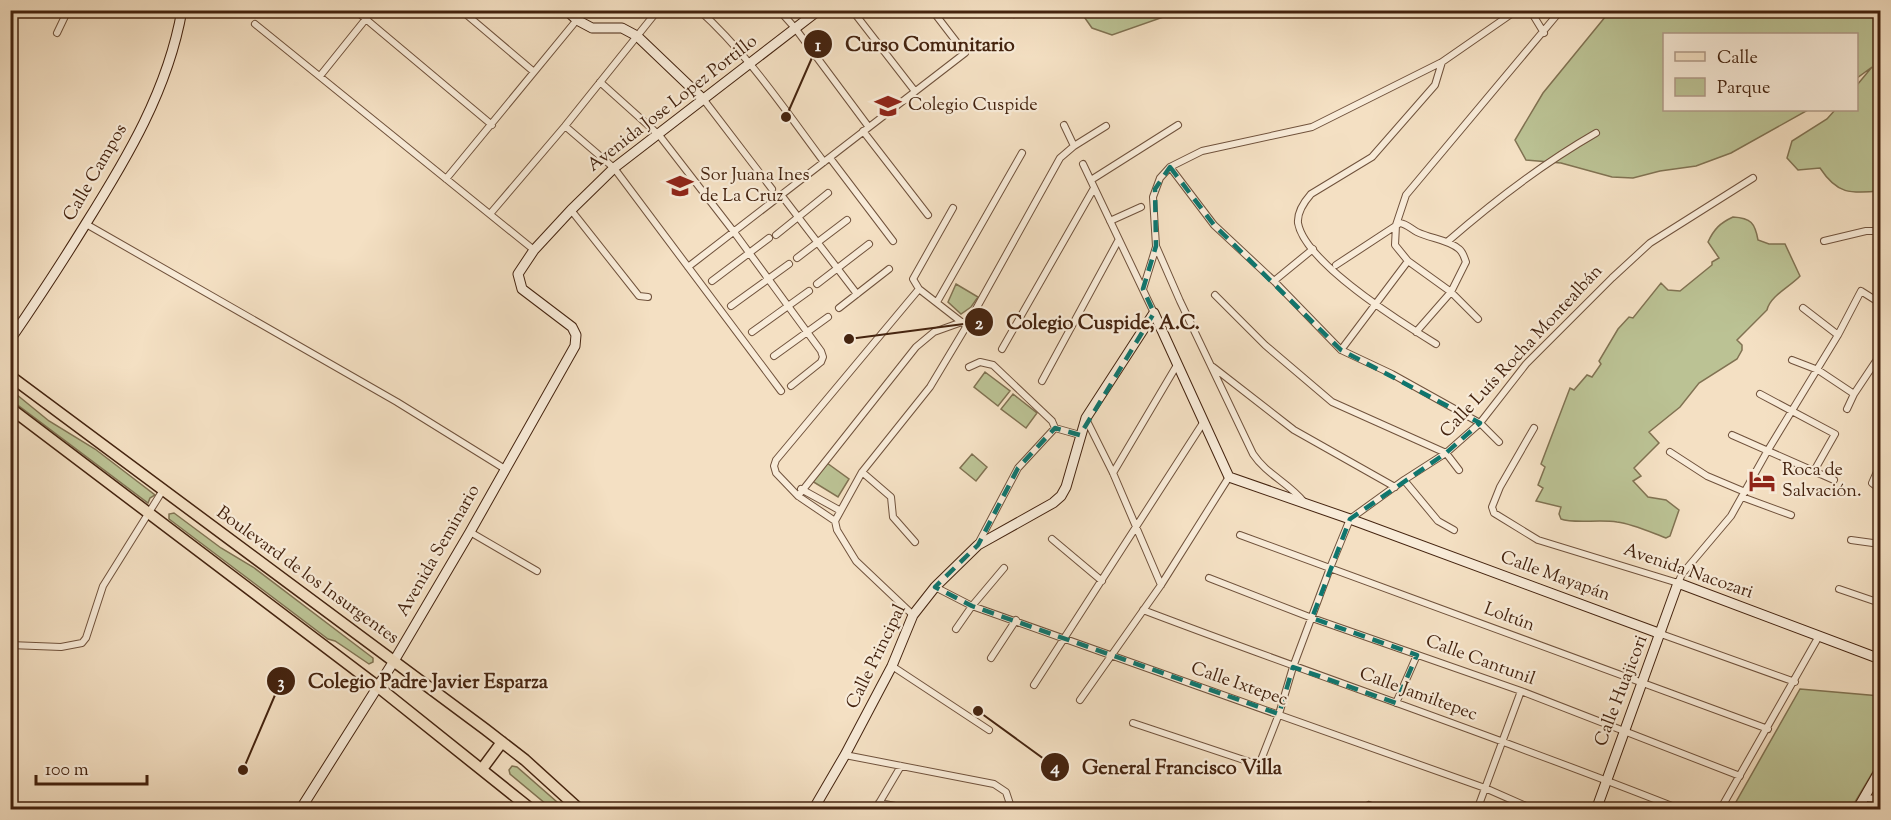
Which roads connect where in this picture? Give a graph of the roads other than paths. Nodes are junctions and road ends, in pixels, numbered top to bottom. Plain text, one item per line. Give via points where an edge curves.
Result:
1 (68, 10) edge
2 (182, 10) edge
3 (355, 10) edge
4 (373, 10) edge
5 (462, 10) edge
6 (566, 10) edge
7 (585, 10) edge
8 (658, 10) edge
9 (699, 10) edge
10 (779, 10) edge
11 (819, 10) edge
12 (852, 10) edge
13 (932, 10) edge
14 (1518, 10) edge
15 (1530, 10) edge
16 (1561, 10) edge
17 (366, 19) junction
18 (577, 20) junction
19 (255, 24) dead end
20 (795, 28) junction
21 (57, 33) dead end
22 (1544, 33) junction
23 (637, 36) junction
24 (1442, 62) junction
25 (751, 64) junction
26 (534, 72) junction
27 (320, 76) junction
28 (600, 82) junction
29 (914, 90) junction
30 (704, 100) junction
31 (492, 125) junction
32 (1064, 125) dead end
33 (1178, 125) dead end
34 (565, 126) junction
35 (1106, 126) dead end
36 (866, 128) junction
37 (1596, 133) dead end
38 (658, 135) junction
39 (1074, 146) junction
40 (1022, 153) dead end
41 (827, 160) junction
42 (1083, 164) dead end
43 (1170, 167) junction
44 (614, 168) junction
45 (1753, 178) dead end
46 (446, 179) junction
47 (1090, 180) junction
48 (1094, 188) junction
49 (772, 189) dead end
50 (828, 193) dead end
51 (782, 196) junction
52 (1141, 207) dead end
53 (953, 208) dead end
54 (571, 210) junction
55 (490, 214) junction
56 (928, 215) dead end
57 (796, 217) junction
58 (846, 220) dead end
59 (1110, 221) junction
60 (86, 224) junction
61 (1396, 225) junction
62 (1881, 231) edge
63 (734, 232) junction
64 (892, 241) dead end
65 (1118, 241) junction
66 (1824, 241) dead end
67 (817, 242) junction
68 (1447, 242) junction
69 (869, 244) dead end
70 (1156, 246) junction
71 (1313, 249) junction
72 (534, 250) junction
73 (749, 252) junction
74 (797, 258) dead end
75 (1408, 261) junction
76 (789, 264) dead end
77 (1336, 265) dead end
78 (688, 267) junction
79 (837, 268) junction
80 (889, 269) dead end
81 (768, 278) junction
82 (712, 281) dead end
83 (1274, 281) junction
84 (817, 284) dead end
85 (919, 289) junction
86 (1143, 290) junction
87 (808, 291) dead end
88 (1451, 292) junction
89 (857, 294) junction
90 (1215, 295) dead end
91 (648, 297) dead end
92 (937, 302) junction
93 (1881, 303) edge
94 (788, 305) junction
95 (1376, 305) junction
96 (731, 306) dead end
97 (839, 308) dead end
98 (1803, 308) dead end
99 (1154, 313) junction
100 (828, 317) dead end
101 (1478, 319) dead end
102 (964, 325) junction
103 (752, 332) dead end
104 (807, 332) junction
105 (1416, 332) junction
106 (576, 335) joint
107 (1839, 335) junction
108 (10, 340) edge
109 (1436, 344) dead end
110 (1002, 349) dead end
111 (1341, 350) junction
112 (1881, 355) edge
113 (774, 356) dead end
114 (1792, 360) dead end
115 (1177, 365) junction
116 (1210, 365) junction
117 (969, 367) dead end
118 (1818, 370) junction
119 (10, 376) edge
120 (1042, 381) dead end
121 (791, 386) dead end
122 (781, 391) dead end
123 (1760, 393) dead end
124 (1854, 394) junction
125 (10, 408) edge
126 (1847, 409) dead end
127 (1791, 411) junction
128 (1086, 418) junction
129 (1203, 423) junction
130 (1480, 423) junction
131 (1055, 428) junction
132 (1534, 428) dead end
133 (1080, 435) junction
134 (1731, 435) dead end
135 (1499, 442) dead end
136 (1768, 450) junction
137 (1670, 452) dead end
138 (1446, 453) junction
139 (1881, 465) edge
140 (505, 469) junction
141 (1460, 470) dead end
142 (1814, 471) junction
143 (862, 472) junction
144 (1113, 473) junction
145 (1229, 477) junction
146 (1404, 480) junction
147 (1834, 480) dead end
148 (1395, 487) junction
149 (792, 488) junction
150 (802, 489) junction
151 (1881, 489) edge
152 (163, 490) junction
153 (1744, 495) junction
154 (798, 496) junction
155 (1305, 503) junction
156 (839, 510) junction
157 (147, 513) junction
158 (1791, 515) dead end
159 (1350, 519) junction
160 (835, 521) junction
161 (1136, 530) junction
162 (1454, 530) dead end
163 (470, 532) junction
164 (1240, 535) dead end
165 (1052, 539) dead end
166 (1851, 540) dead end
167 (915, 542) dead end
168 (978, 544) junction
169 (1881, 544) edge
170 (1004, 568) dead end
171 (1330, 568) junction
172 (537, 571) dead end
173 (1209, 578) dead end
174 (1102, 581) junction
175 (1678, 583) junction
176 (1161, 585) junction
177 (935, 587) junction
178 (1839, 589) dead end
179 (1881, 603) edge
180 (972, 606) junction
181 (1143, 609) junction
182 (913, 615) junction
183 (1312, 618) junction
184 (1016, 620) junction
185 (956, 629) dead end
186 (1661, 633) junction
187 (1819, 636) junction
188 (1063, 639) junction
189 (10, 645) edge
190 (1417, 655) junction
191 (1111, 656) junction
192 (991, 658) dead end
193 (1881, 659) edge
194 (394, 661) junction
195 (892, 666) junction
196 (1293, 667) junction
197 (1642, 681) junction
198 (1795, 682) junction
199 (1034, 685) dead end
200 (377, 686) junction
201 (1521, 691) junction
202 (1080, 700) dead end
203 (1396, 703) junction
204 (1279, 714) junction
205 (1133, 723) dead end
206 (1768, 729) junction
207 (989, 730) dead end
208 (1623, 731) junction
209 (1502, 741) junction
210 (502, 742) junction
211 (845, 755) junction
212 (901, 766) junction
213 (482, 769) junction
214 (1881, 770) edge
215 (1740, 776) junction
216 (1607, 780) junction
217 (1485, 788) junction
218 (1864, 798) junction
219 (1881, 799) edge
220 (879, 803) junction
221 (1369, 805) dead end
222 (300, 810) edge
223 (532, 810) edge
224 (580, 810) edge
225 (813, 810) edge
226 (875, 810) edge
227 (918, 810) edge
228 (1012, 810) edge
229 (1381, 810) edge
230 (1477, 810) edge
231 (1534, 810) edge
232 (1596, 810) edge
233 (1682, 810) edge
234 (1720, 810) edge
235 (1857, 810) edge

1 - 21 street
2 - 60 street, Calle Campos via 168,68 155,100
3 - 17 street
4 - 17 street
5 - 26 street
6 - 18 street
7 - 18 street
8 - 23 street
9 - 25 street
10 - 20 street
11 - 20 street, Avenida Jose Lopez Portillo
12 - 29 street
13 - 29 street via 965,53
14 - 24 street
15 - 22 street
16 - 22 street
17 - 27 street
17 - 31 street
18 - 23 street via 592,28 622,28
18 - 26 street
19 - 27 street
20 - 25 street, Avenida Jose Lopez Portillo
20 - 36 street
22 - 61 street via 1406,195
23 - 28 street
23 - 30 street
24 - 43 street via 1312,127 1210,148
24 - 71 street via 1435,85 1372,158 1311,194 1304,203 1298,224
25 - 30 street, Avenida Jose Lopez Portillo
25 - 41 street
26 - 31 street
27 - 46 street
28 - 34 street
28 - 38 street
29 - 36 street
30 - 38 street, Avenida Jose Lopez Portillo
30 - 49 street
31 - 46 street
32 - 39 street
33 - 47 street
34 - 44 street
34 - 55 street
35 - 39 street
36 - 41 street
36 - 56 street
37 - 68 street via 1558,154 1511,188
38 - 44 street, Avenida Jose Lopez Portillo
38 - 63 street
39 - 102 street via 1060,159
40 - 92 street
41 - 51 street
41 - 64 street
42 - 47 street
43 - 70 street, Calle Mayapán via 1160,178 1153,197
43 - 83 street via 1214,225
44 - 54 street, Avenida Jose Lopez Portillo
44 - 78 street
45 - 130 street, Calle Luís Rocha Montealbán via 1650,243 1526,364
46 - 55 street
47 - 48 street
48 - 59 street
48 - 110 street
50 - 57 street
51 - 57 street
51 - 63 street
52 - 59 street
53 - 85 street via 913,279
54 - 72 street, Avenida Jose Lopez Portillo
54 - 91 street via 639,296
55 - 72 street
57 - 67 street
57 - 73 street
58 - 67 street
59 - 65 street
60 - 108 street, Calle Campos
60 - 140 street via 397,402
61 - 68 street via 1404,222 1417,232
61 - 75 street via 1395,245
61 - 77 street
62 - 66 street
63 - 73 street
63 - 78 street
65 - 86 street
65 - 120 street
67 - 74 street
67 - 79 street
68 - 88 street via 1461,250 1466,262
69 - 79 street
70 - 86 street
70 - 116 street, Calle Mayapán
71 - 83 street
71 - 95 street
72 - 106 street, Avenida Jose Lopez Portillo via 518,274 522,289 572,327
73 - 81 street
73 - 82 street
75 - 88 street
75 - 95 street
76 - 81 street
78 - 122 street
79 - 84 street
79 - 89 street
80 - 89 street
81 - 94 street
81 - 96 street
83 - 111 street
85 - 92 street
85 - 149 street via 776,460 776,473
86 - 99 street
87 - 94 street
88 - 101 street
88 - 105 street
89 - 97 street
90 - 138 street via 1265,345 1332,402
92 - 102 street
93 - 107 street via 1861,291
94 - 103 street
94 - 104 street
95 - 105 street
95 - 111 street
98 - 107 street
99 - 115 street
99 - 128 street, Calle Principal
100 - 104 street
102 - 143 street via 930,387
102 - 150 street via 925,338
104 - 113 street
104 - 121 street via 823,357
105 - 109 street
106 - 140 street, Avenida Seminario via 575,346
107 - 118 street
111 - 130 street
112 - 124 street
114 - 118 street
115 - 129 street
115 - 144 street
116 - 148 street via 1294,430
116 - 155 street, Calle Mayapán via 1257,460 1293,488
117 - 131 street via 980,362 993,364
118 - 124 street
118 - 127 street
119 - 152 main road, Boulevard de los Insurgentes
123 - 127 street
124 - 126 street
125 - 157 main road
127 - 136 street
127 - 142 street via 1835,434
128 - 133 street, Calle Principal
128 - 144 street
129 - 145 street
129 - 161 street
130 - 135 street
130 - 138 street, Calle Luís Rocha Montealbán
131 - 133 street
131 - 168 street via 1018,468
132 - 175 street, Avenida Nacozari via 1500,487 1492,507 1494,513 1538,540
133 - 168 street, Calle Principal via 1061,496
134 - 136 street
136 - 142 street
136 - 153 street
137 - 153 street
138 - 141 street
138 - 146 street, Calle Luís Rocha Montealbán
139 - 151 street via 1872,483
140 - 163 street, Avenida Seminario
142 - 147 street
143 - 156 street
143 - 167 street via 891,497 893,517
144 - 161 street
145 - 155 street, Calle Mayapán
145 - 176 street
146 - 148 street, Calle Luís Rocha Montealbán
146 - 162 street via 1438,521
148 - 159 street, Calle Luís Rocha Montealbán
149 - 150 street
149 - 154 street
150 - 154 street
150 - 156 street
152 - 157 street
152 - 194 main road, Boulevard de los Insurgentes
153 - 158 street
153 - 175 street
154 - 160 street
155 - 159 street, Calle Mayapán
156 - 160 street
157 - 189 street via 103,586 82,643 61,647
157 - 200 main road
159 - 171 street
159 - 186 street, Calle Mayapán
160 - 182 street via 856,561
161 - 174 street
161 - 176 street
163 - 172 street
163 - 194 street, Avenida Seminario
164 - 171 street, Loltún
165 - 174 street
166 - 169 street
168 - 177 street, Calle Principal
170 - 180 street
171 - 183 street
171 - 197 street, Loltún
173 - 183 street, Calle Cantunil
174 - 188 street
175 - 186 street, Calle Huajicori
175 - 187 street, Avenida Nacozari
176 - 181 street
177 - 180 street, Calle Ixtepec
177 - 182 street, Calle Principal
178 - 179 street
180 - 184 street, Calle Ixtepec
180 - 185 street
181 - 191 street
181 - 196 street, Calle Jamiltepec
182 - 195 street, Calle Principal
183 - 190 street, Calle Cantunil
183 - 196 street
184 - 188 street, Calle Ixtepec
184 - 192 street
186 - 197 street, Calle Huajicori
186 - 198 street, Calle Mayapán
187 - 193 street, Avenida Nacozari
187 - 198 street
188 - 191 street, Calle Ixtepec
188 - 199 street
190 - 201 street, Calle Cantunil
190 - 203 street
191 - 202 street
191 - 204 street, Calle Ixtepec
194 - 200 street, Avenida Seminario
194 - 210 main road, Boulevard de los Insurgentes
195 - 207 street
195 - 211 street, Calle Principal
196 - 203 street, Calle Jamiltepec
196 - 204 street
197 - 206 street, Loltún
197 - 208 street, Calle Huajicori
198 - 206 street
200 - 213 main road
200 - 222 street, Avenida Seminario
201 - 208 street, Calle Cantunil
201 - 209 street
203 - 209 street, Calle Jamiltepec
204 - 205 street via 1259,765
204 - 217 street, Calle Ixtepec
206 - 215 street
208 - 215 street, Calle Cantunil
208 - 216 street, Calle Huajicori
209 - 216 street, Calle Jamiltepec
209 - 217 street
210 - 213 main road
210 - 224 main road, Boulevard de los Insurgentes
211 - 212 street
211 - 225 street, Calle Principal
212 - 220 street
212 - 228 street via 994,784 1006,792
213 - 223 main road
214 - 218 street
215 - 234 street
216 - 232 street, Calle Huajicori
216 - 233 street, Calle Jamiltepec
217 - 230 street
217 - 231 street, Calle Ixtepec
218 - 219 street
218 - 235 street
220 - 226 street
220 - 227 street
221 - 229 street

